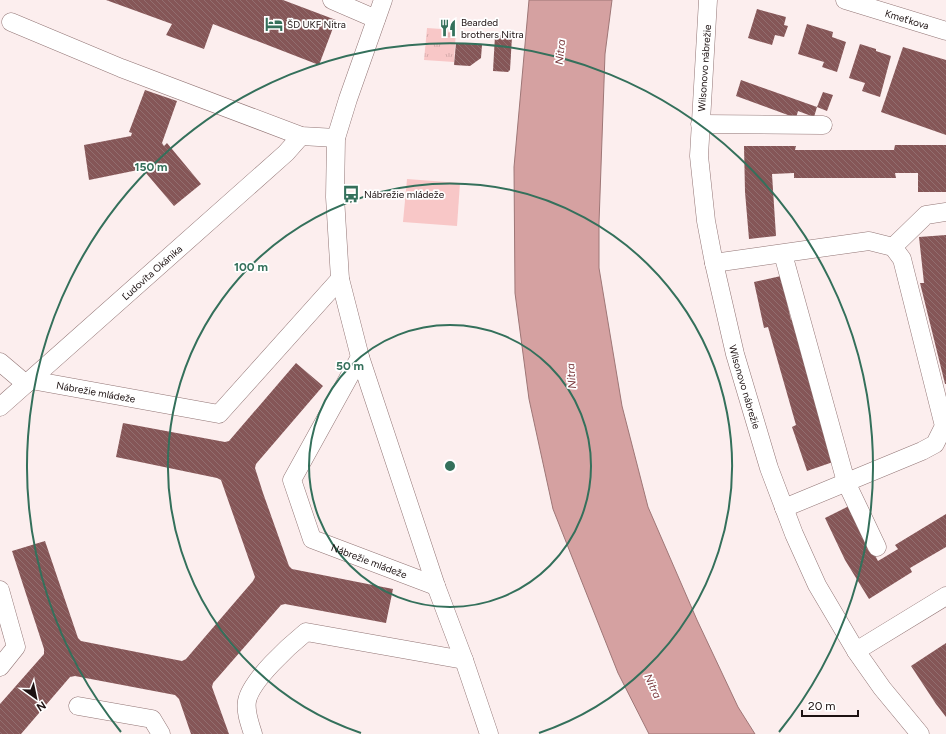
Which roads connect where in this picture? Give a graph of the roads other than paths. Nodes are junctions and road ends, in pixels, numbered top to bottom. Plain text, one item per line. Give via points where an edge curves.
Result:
1 (332, 0) edge
2 (384, 0) edge
3 (708, 0) edge
4 (845, 0) edge
5 (376, 19) junction
6 (11, 22) dead end
7 (946, 32) edge
8 (700, 124) junction
9 (823, 125) dead end
10 (301, 136) junction
11 (336, 138) junction
12 (946, 212) edge
13 (893, 247) junction
14 (783, 254) junction
15 (714, 263) junction
16 (340, 280) junction
17 (360, 358) junction
18 (0, 362) edge
19 (28, 382) junction
20 (0, 406) edge
21 (945, 427) edge
22 (846, 482) junction
23 (784, 508) junction
24 (877, 547) dead end
25 (436, 586) junction
26 (0, 590) edge
27 (946, 596) edge
28 (856, 652) junction
29 (464, 660) junction
30 (0, 667) edge
31 (78, 706) dead end
32 (161, 734) edge
33 (253, 734) edge
34 (488, 734) edge
35 (920, 734) edge

1 - 5 street
2 - 5 street
3 - 8 street, Wilsonovo nábrežie
4 - 7 street, Kmeťkova
5 - 11 street
6 - 10 street via 122,68
8 - 9 street
8 - 15 street, Wilsonovo nábrežie via 706,221
10 - 11 street
10 - 19 street, Ľudovíta Okánika via 286,153
11 - 16 street via 335,197
12 - 13 street via 926,215
13 - 14 street via 869,241
13 - 21 street via 902,259
14 - 15 street
14 - 22 street
15 - 23 street, Wilsonovo nábrežie via 735,354 769,468
16 - 17 street
16 - 19 street, Nábrežie mládeže via 220,414
17 - 25 street
17 - 25 street, Nábrežie mládeže via 292,480 312,539
18 - 19 street
19 - 20 street, Ľudovíta Okánika
21 - 22 street via 934,444 922,451
22 - 23 street
22 - 24 street
23 - 28 street, Wilsonovo nábrežie via 817,585
25 - 29 street
26 - 30 street via 16,647
27 - 28 street
28 - 35 street, Wilsonovo nábrežie
29 - 33 street via 306,632 290,645 256,682 247,700 248,718
29 - 34 street
31 - 32 street via 152,719

